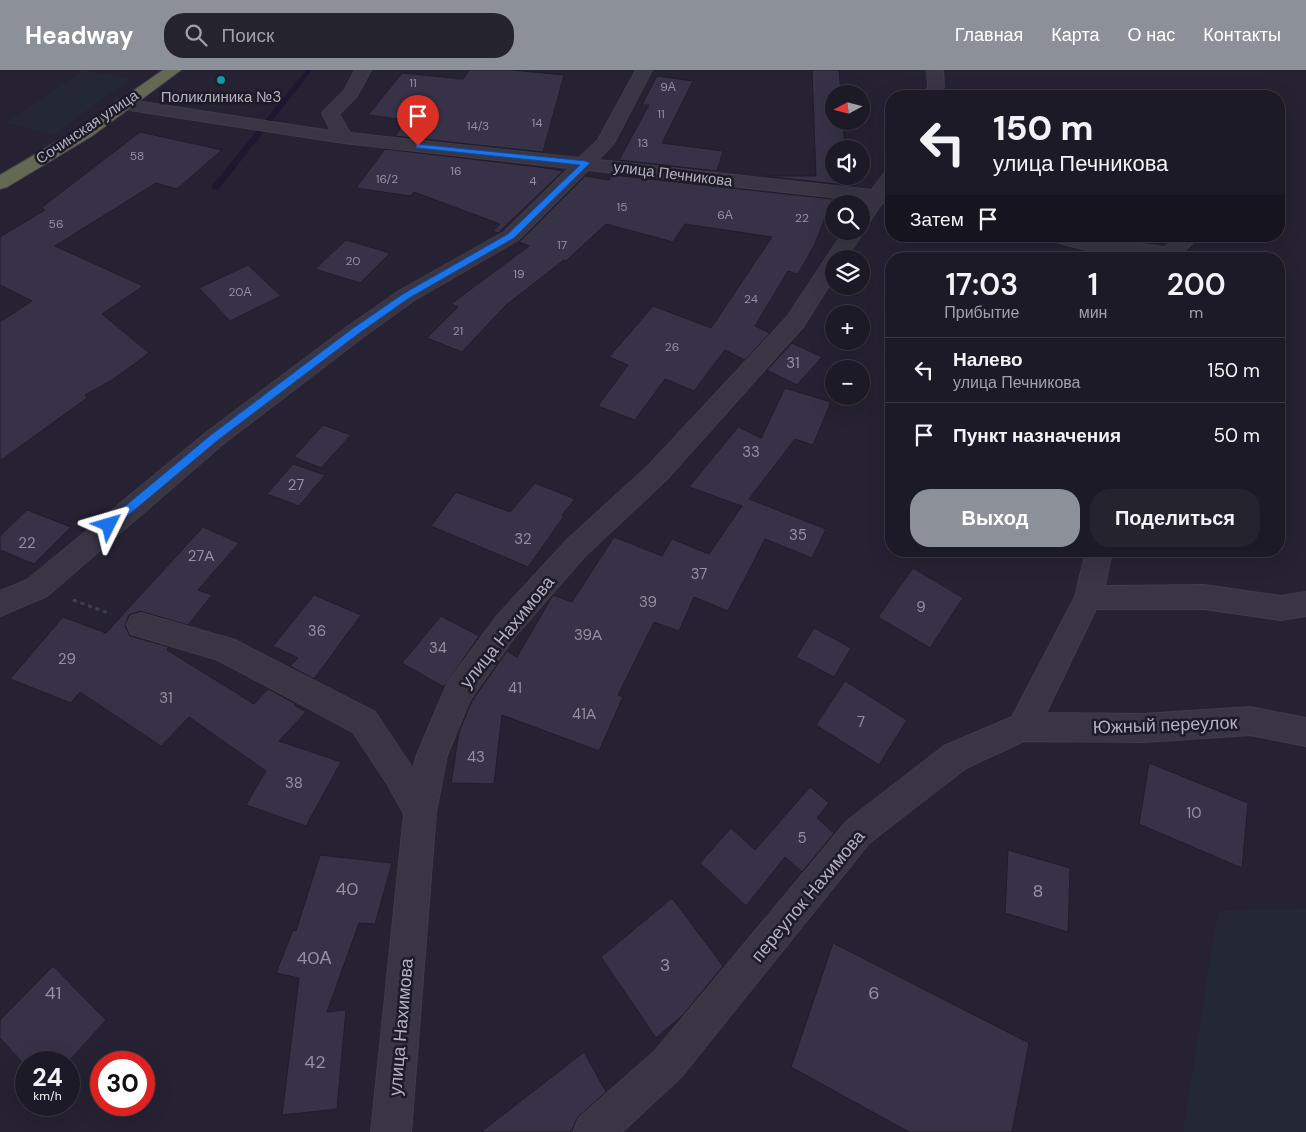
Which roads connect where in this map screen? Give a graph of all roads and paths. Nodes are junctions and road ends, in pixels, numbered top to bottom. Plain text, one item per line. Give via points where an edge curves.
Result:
1 (173, 70) edge
2 (363, 70) edge
3 (644, 70) edge
4 (935, 70) edge
5 (935, 90) edge
6 (123, 104) junction
7 (344, 138) junction
8 (586, 163) junction
9 (0, 183) edge
10 (884, 197) edge
11 (870, 211) edge
12 (1081, 242) edge
13 (1184, 242) edge
14 (1141, 252) edge
15 (1174, 252) edge
16 (825, 276) edge
17 (1098, 557) edge
18 (37, 588) junction
19 (1088, 598) junction
20 (0, 604) edge
21 (1306, 604) edge
22 (141, 625) joint
23 (1023, 727) junction
24 (1306, 732) edge
25 (420, 812) junction
26 (391, 1132) edge
27 (593, 1132) edge

1 - 6 highway, Сочинская улица
2 - 7 street via 351,93 330,113
3 - 8 street via 606,143
4 - 5 street
6 - 7 street, улица Печникова
6 - 9 highway, Сочинская улица via 86,132
7 - 8 street, улица Печникова
8 - 10 street, улица Печникова
8 - 18 street via 511,236 406,296 355,332 215,438
10 - 11 street
12 - 14 street
13 - 15 street
16 - 25 street, улица Нахимова via 795,322 658,472 576,548 506,626 458,692 432,755
17 - 19 street
18 - 20 street
18 - 22 path
19 - 21 street via 1206,597 1271,608
19 - 23 street
22 - 25 street via 225,649 364,722
23 - 24 street, Южный переулок via 1144,728 1250,721
23 - 27 street, переулок Нахимова via 955,757 858,832 668,1064
25 - 26 street, улица Нахимова

